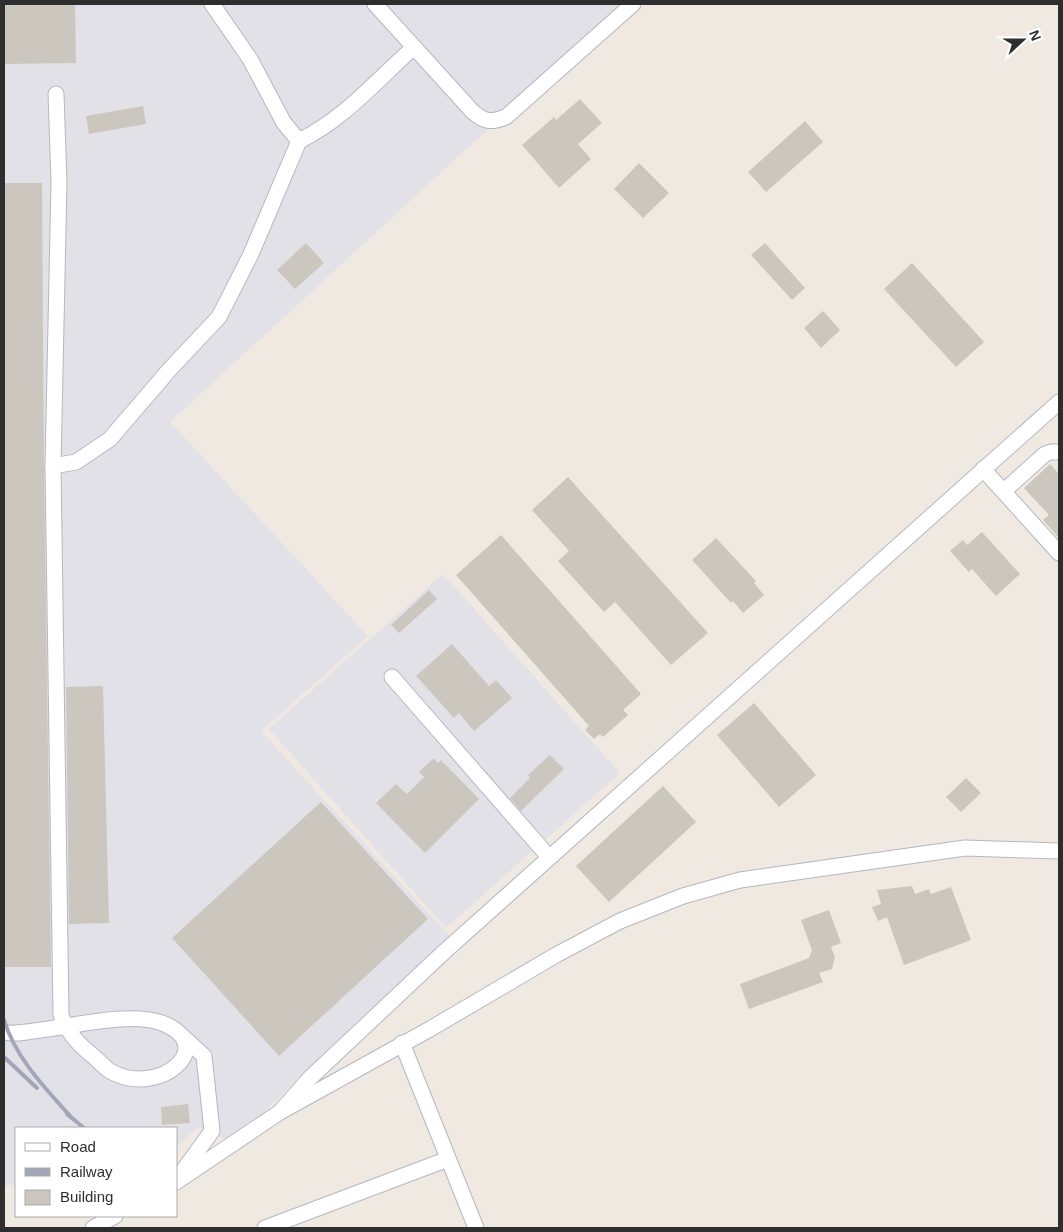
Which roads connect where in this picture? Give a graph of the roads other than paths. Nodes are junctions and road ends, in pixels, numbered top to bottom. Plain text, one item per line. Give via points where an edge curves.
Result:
1 (212, 4) edge
2 (375, 4) edge
3 (633, 4) edge
4 (413, 48) junction
5 (56, 94) dead end
6 (298, 140) junction
7 (1059, 402) edge
8 (1059, 452) edge
9 (53, 466) junction
10 (983, 469) junction
11 (1004, 491) junction
12 (1059, 553) edge
13 (392, 677) dead end
14 (1059, 851) edge
15 (549, 856) junction
16 (65, 1027) junction
17 (4, 1032) edge
18 (182, 1036) junction
19 (402, 1043) junction
20 (280, 1112) junction
21 (448, 1159) junction
22 (178, 1178) edge
23 (178, 1180) edge
24 (113, 1217) edge
25 (92, 1228) edge
26 (265, 1228) edge
27 (476, 1228) edge

1 - 6 street via 250,59 284,123
2 - 4 street
3 - 4 street via 506,117 494,122 482,120 472,112
4 - 6 street via 352,107 318,131
5 - 9 street via 60,182
6 - 9 street via 251,254 219,317 110,439 76,462
7 - 10 street
8 - 11 street via 1046,454
9 - 16 street via 59,966 61,1015
10 - 11 street
10 - 15 street
11 - 12 street
13 - 15 street
14 - 19 street via 965,848 740,880 683,896 620,921
15 - 20 street via 343,1046
16 - 17 street
16 - 18 street via 124,1019 154,1020 172,1027
16 - 18 street via 111,1071 135,1079 153,1079 172,1071 182,1061 186,1049
18 - 22 street via 204,1056 212,1131
19 - 20 street
19 - 21 street
20 - 23 street
21 - 26 street
21 - 27 street
24 - 25 street

